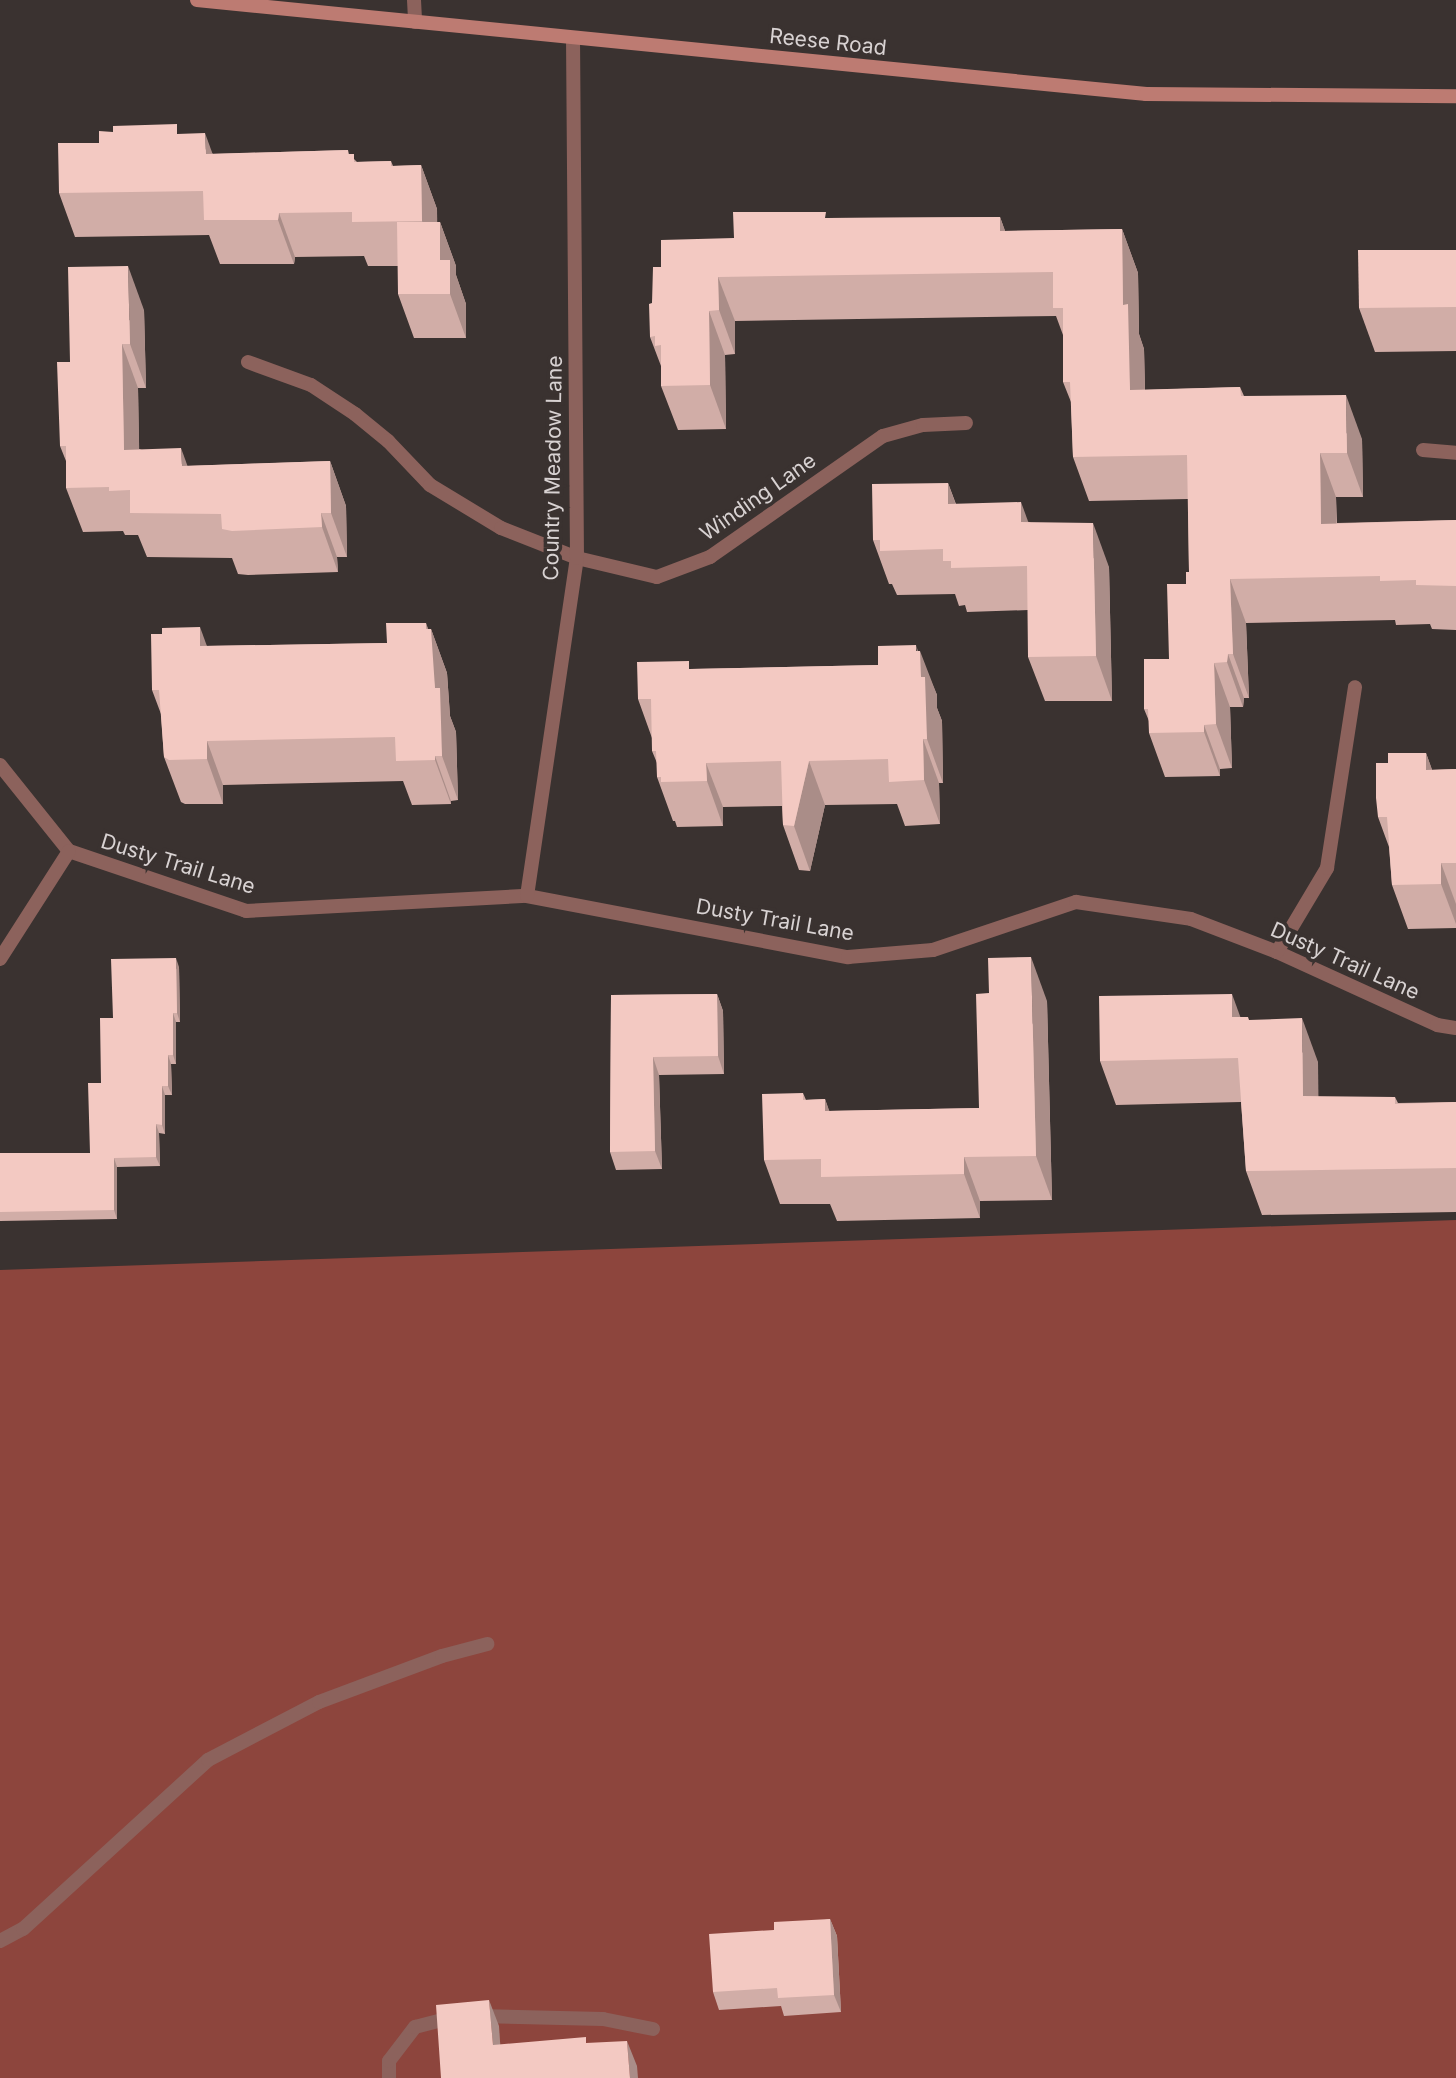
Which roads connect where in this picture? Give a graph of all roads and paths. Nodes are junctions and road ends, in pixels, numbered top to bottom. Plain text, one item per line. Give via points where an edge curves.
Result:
1 (197, 0) edge
2 (414, 0) edge
3 (415, 22) junction
4 (573, 38) junction
5 (1456, 96) edge
6 (248, 362) dead end
7 (966, 422) dead end
8 (1423, 450) dead end
9 (1456, 453) edge
10 (577, 558) junction
11 (1355, 687) dead end
12 (0, 765) edge
13 (69, 851) junction
14 (527, 896) junction
15 (1277, 952) junction
16 (0, 959) edge
17 (1456, 1028) edge
18 (487, 1644) dead end
19 (0, 1941) edge
20 (653, 2029) dead end
21 (389, 2078) edge

1 - 3 main road, Reese Road
2 - 3 street
3 - 4 main road, Reese Road
4 - 5 main road, Reese Road via 1146,94
4 - 10 street, Country Meadow Lane
6 - 10 street, Winding Lane via 322,392 388,441 430,485 489,521
7 - 10 street, Winding Lane via 923,425 883,436 710,557 657,577
8 - 9 street
10 - 14 street, Country Meadow Lane
11 - 15 street via 1327,868
12 - 13 street
13 - 14 street, Dusty Trail Lane via 246,911
13 - 16 street
14 - 15 street, Dusty Trail Lane via 848,957 933,950 1076,902 1191,919
15 - 17 street, Dusty Trail Lane via 1437,1025
18 - 19 street via 319,1702 208,1760 23,1929
20 - 21 street via 603,2019 451,2017 415,2027 389,2061

